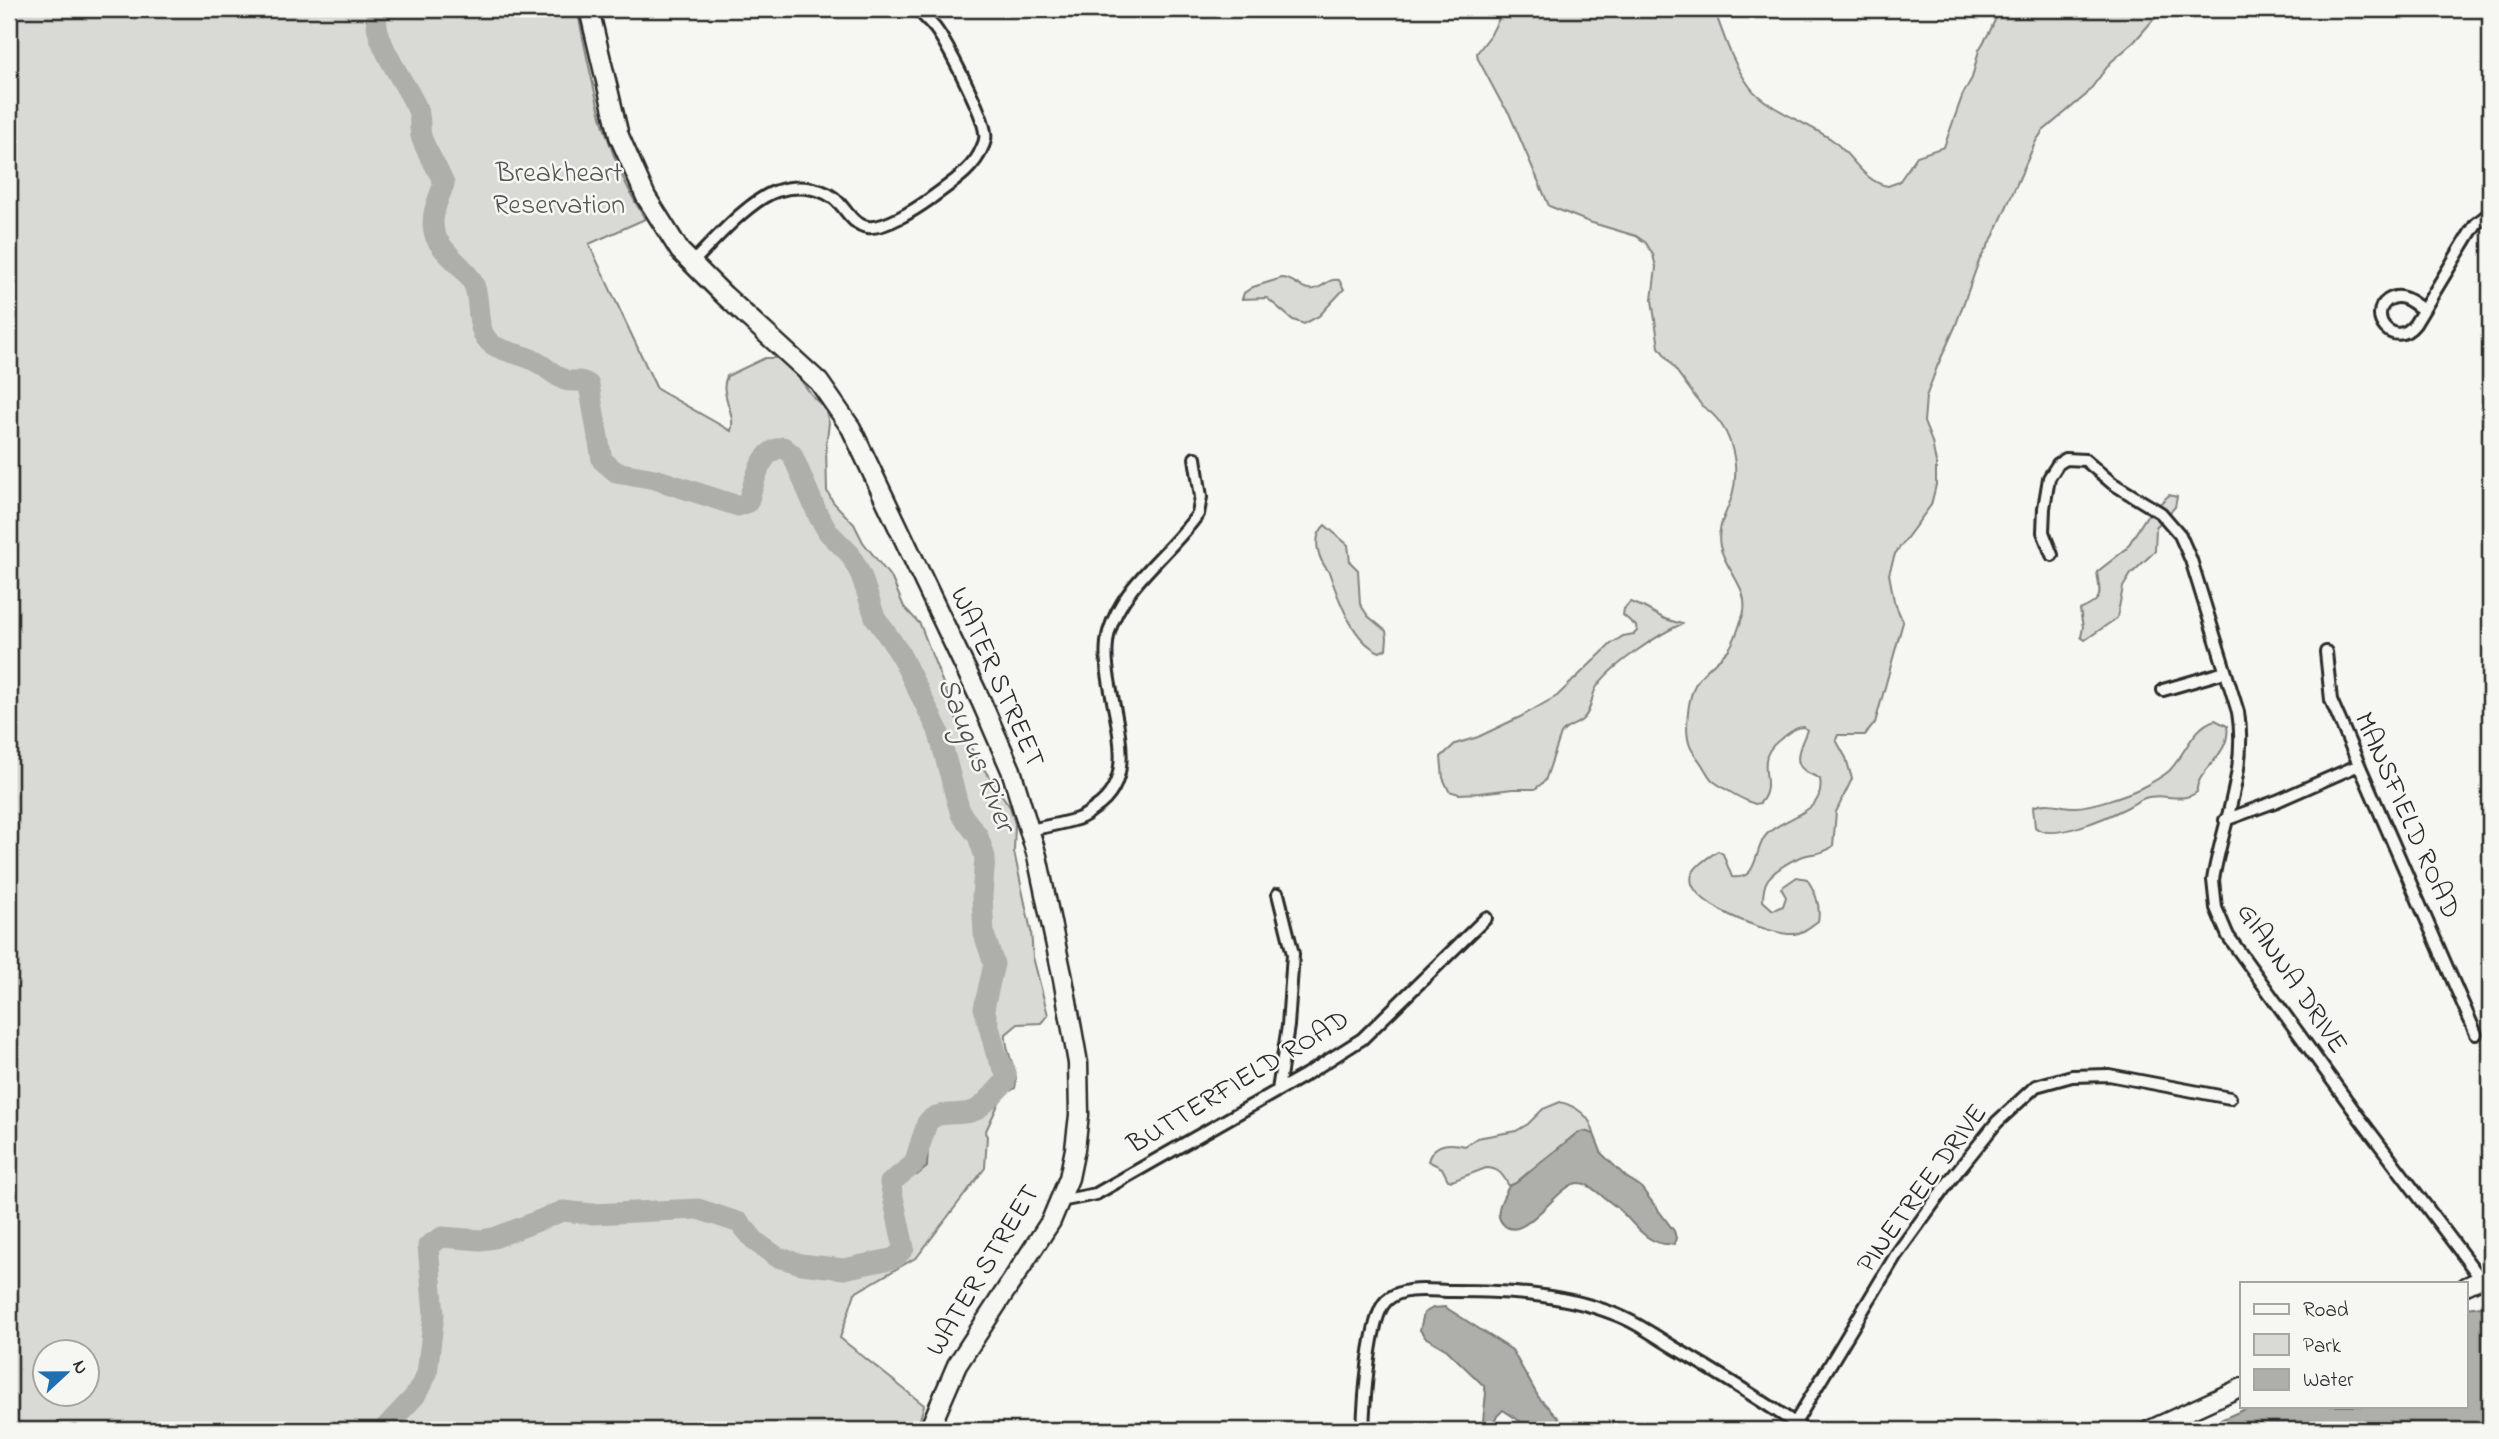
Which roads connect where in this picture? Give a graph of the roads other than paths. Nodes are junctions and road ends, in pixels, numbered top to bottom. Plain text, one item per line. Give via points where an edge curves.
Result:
1 (589, 9) edge
2 (917, 9) edge
3 (2490, 213) edge
4 (692, 263) junction
5 (2423, 310) dead end
6 (1195, 458) dead end
7 (2052, 555) dead end
8 (2326, 652) dead end
9 (2225, 672) junction
10 (2163, 690) dead end
11 (2360, 765) junction
12 (2225, 820) junction
13 (1031, 830) junction
14 (1278, 894) dead end
15 (1486, 918) dead end
16 (2476, 1034) dead end
17 (1278, 1090) junction
18 (2230, 1098) dead end
19 (1060, 1201) junction
20 (2479, 1280) edge
21 (2240, 1388) edge
22 (1795, 1423) junction
23 (929, 1430) edge
24 (1363, 1430) edge
25 (1805, 1430) edge
26 (2148, 1430) edge

1 - 4 main road, WATER STREET via 619,136 646,197
2 - 4 street via 936,30 980,112 986,134 976,161 925,203 876,226 860,225 828,192 805,188 777,191 755,203
3 - 5 street via 2476,224
4 - 13 main road, WATER STREET via 819,382 850,428 981,701
6 - 13 street via 1201,497 1198,514 1124,601 1109,633 1107,672 1122,772 1105,802 1080,818
7 - 9 street, GIANNA DRIVE via 2043,533 2049,478 2066,459 2085,460 2161,513 2180,535
8 - 11 street, MANSFIELD ROAD via 2331,700
9 - 10 street
9 - 12 street, GIANNA DRIVE via 2238,712 2241,750
11 - 12 street
11 - 16 street, MANSFIELD ROAD
12 - 20 street, GIANNA DRIVE via 2213,880 2221,925
13 - 19 main road, WATER STREET via 1078,1063 1077,1133
14 - 17 street via 1293,954
15 - 17 street, BUTTERFIELD ROAD via 1362,1038
17 - 19 street, BUTTERFIELD ROAD via 1096,1195
18 - 22 street, PINETREE DRIVE via 2109,1075 2072,1076 2036,1086 1997,1122 1904,1244
19 - 23 main road, WATER STREET via 1034,1250 957,1365
21 - 26 main road
22 - 24 street via 1625,1318 1573,1302 1511,1292 1399,1292 1385,1302 1376,1324
22 - 25 street

